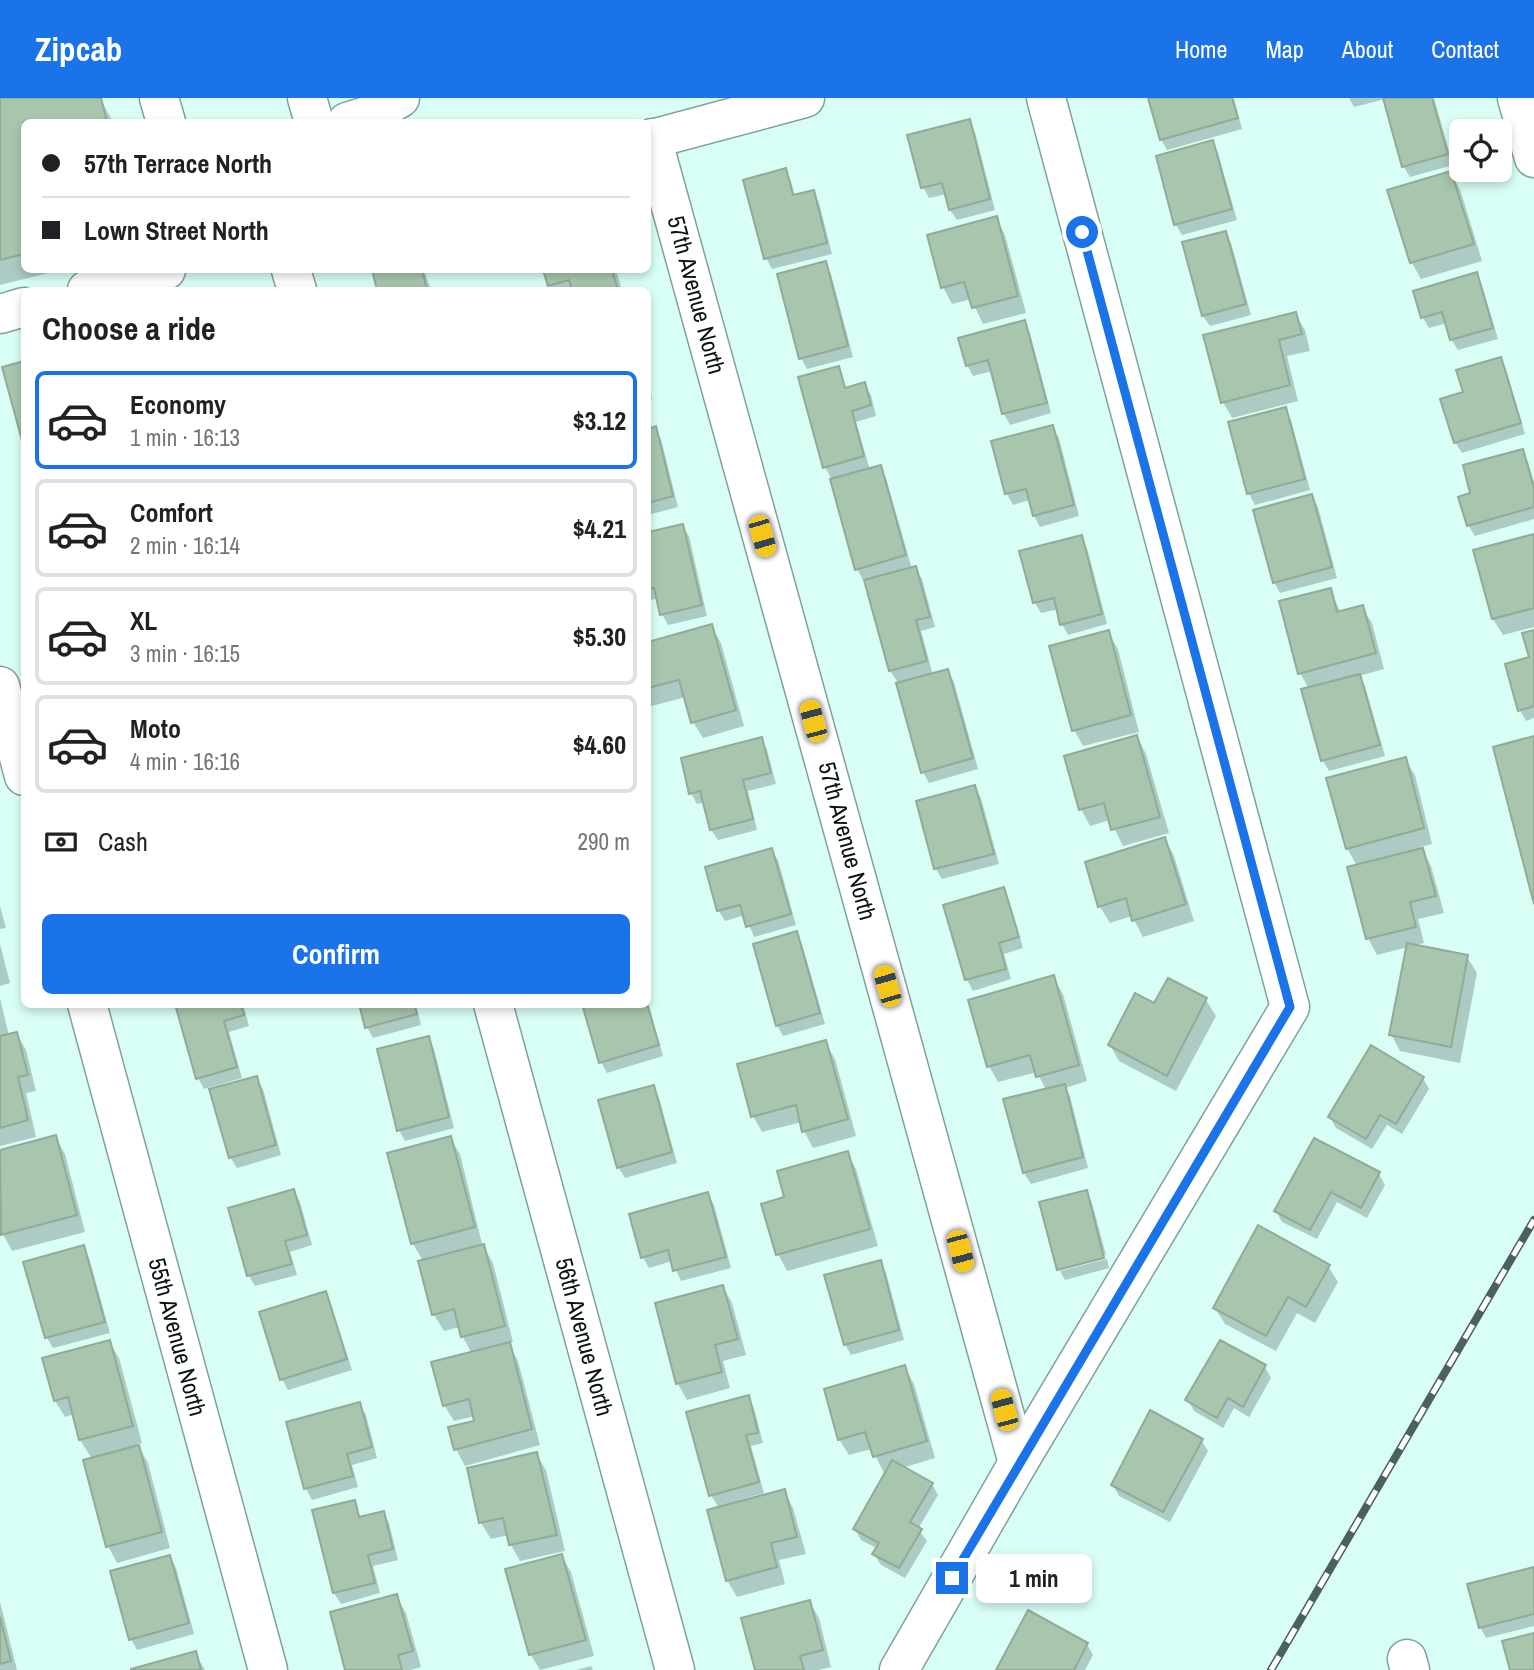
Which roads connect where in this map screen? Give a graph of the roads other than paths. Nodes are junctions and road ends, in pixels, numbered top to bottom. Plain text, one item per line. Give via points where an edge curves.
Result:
1 (159, 98) edge
2 (307, 98) edge
3 (400, 98) edge
4 (805, 98) edge
5 (1046, 98) edge
6 (1517, 98) edge
7 (165, 119) edge
8 (313, 119) edge
9 (357, 119) edge
10 (651, 139) edge
11 (651, 143) edge
12 (1534, 158) edge
13 (154, 273) edge
14 (99, 287) edge
15 (21, 308) edge
16 (0, 314) edge
17 (0, 687) edge
18 (21, 765) edge
19 (88, 1008) edge
20 (494, 1008) edge
21 (1018, 1463) junction
22 (268, 1670) edge
23 (675, 1670) edge
24 (899, 1670) edge

1 - 7 street
2 - 8 street
3 - 9 street
4 - 10 street
5 - 21 street via 1290,1007
6 - 12 street
11 - 21 street, 57th Avenue North
13 - 14 street
15 - 16 street
17 - 18 street
19 - 22 street, 55th Avenue North
20 - 23 street, 56th Avenue North
21 - 24 street

